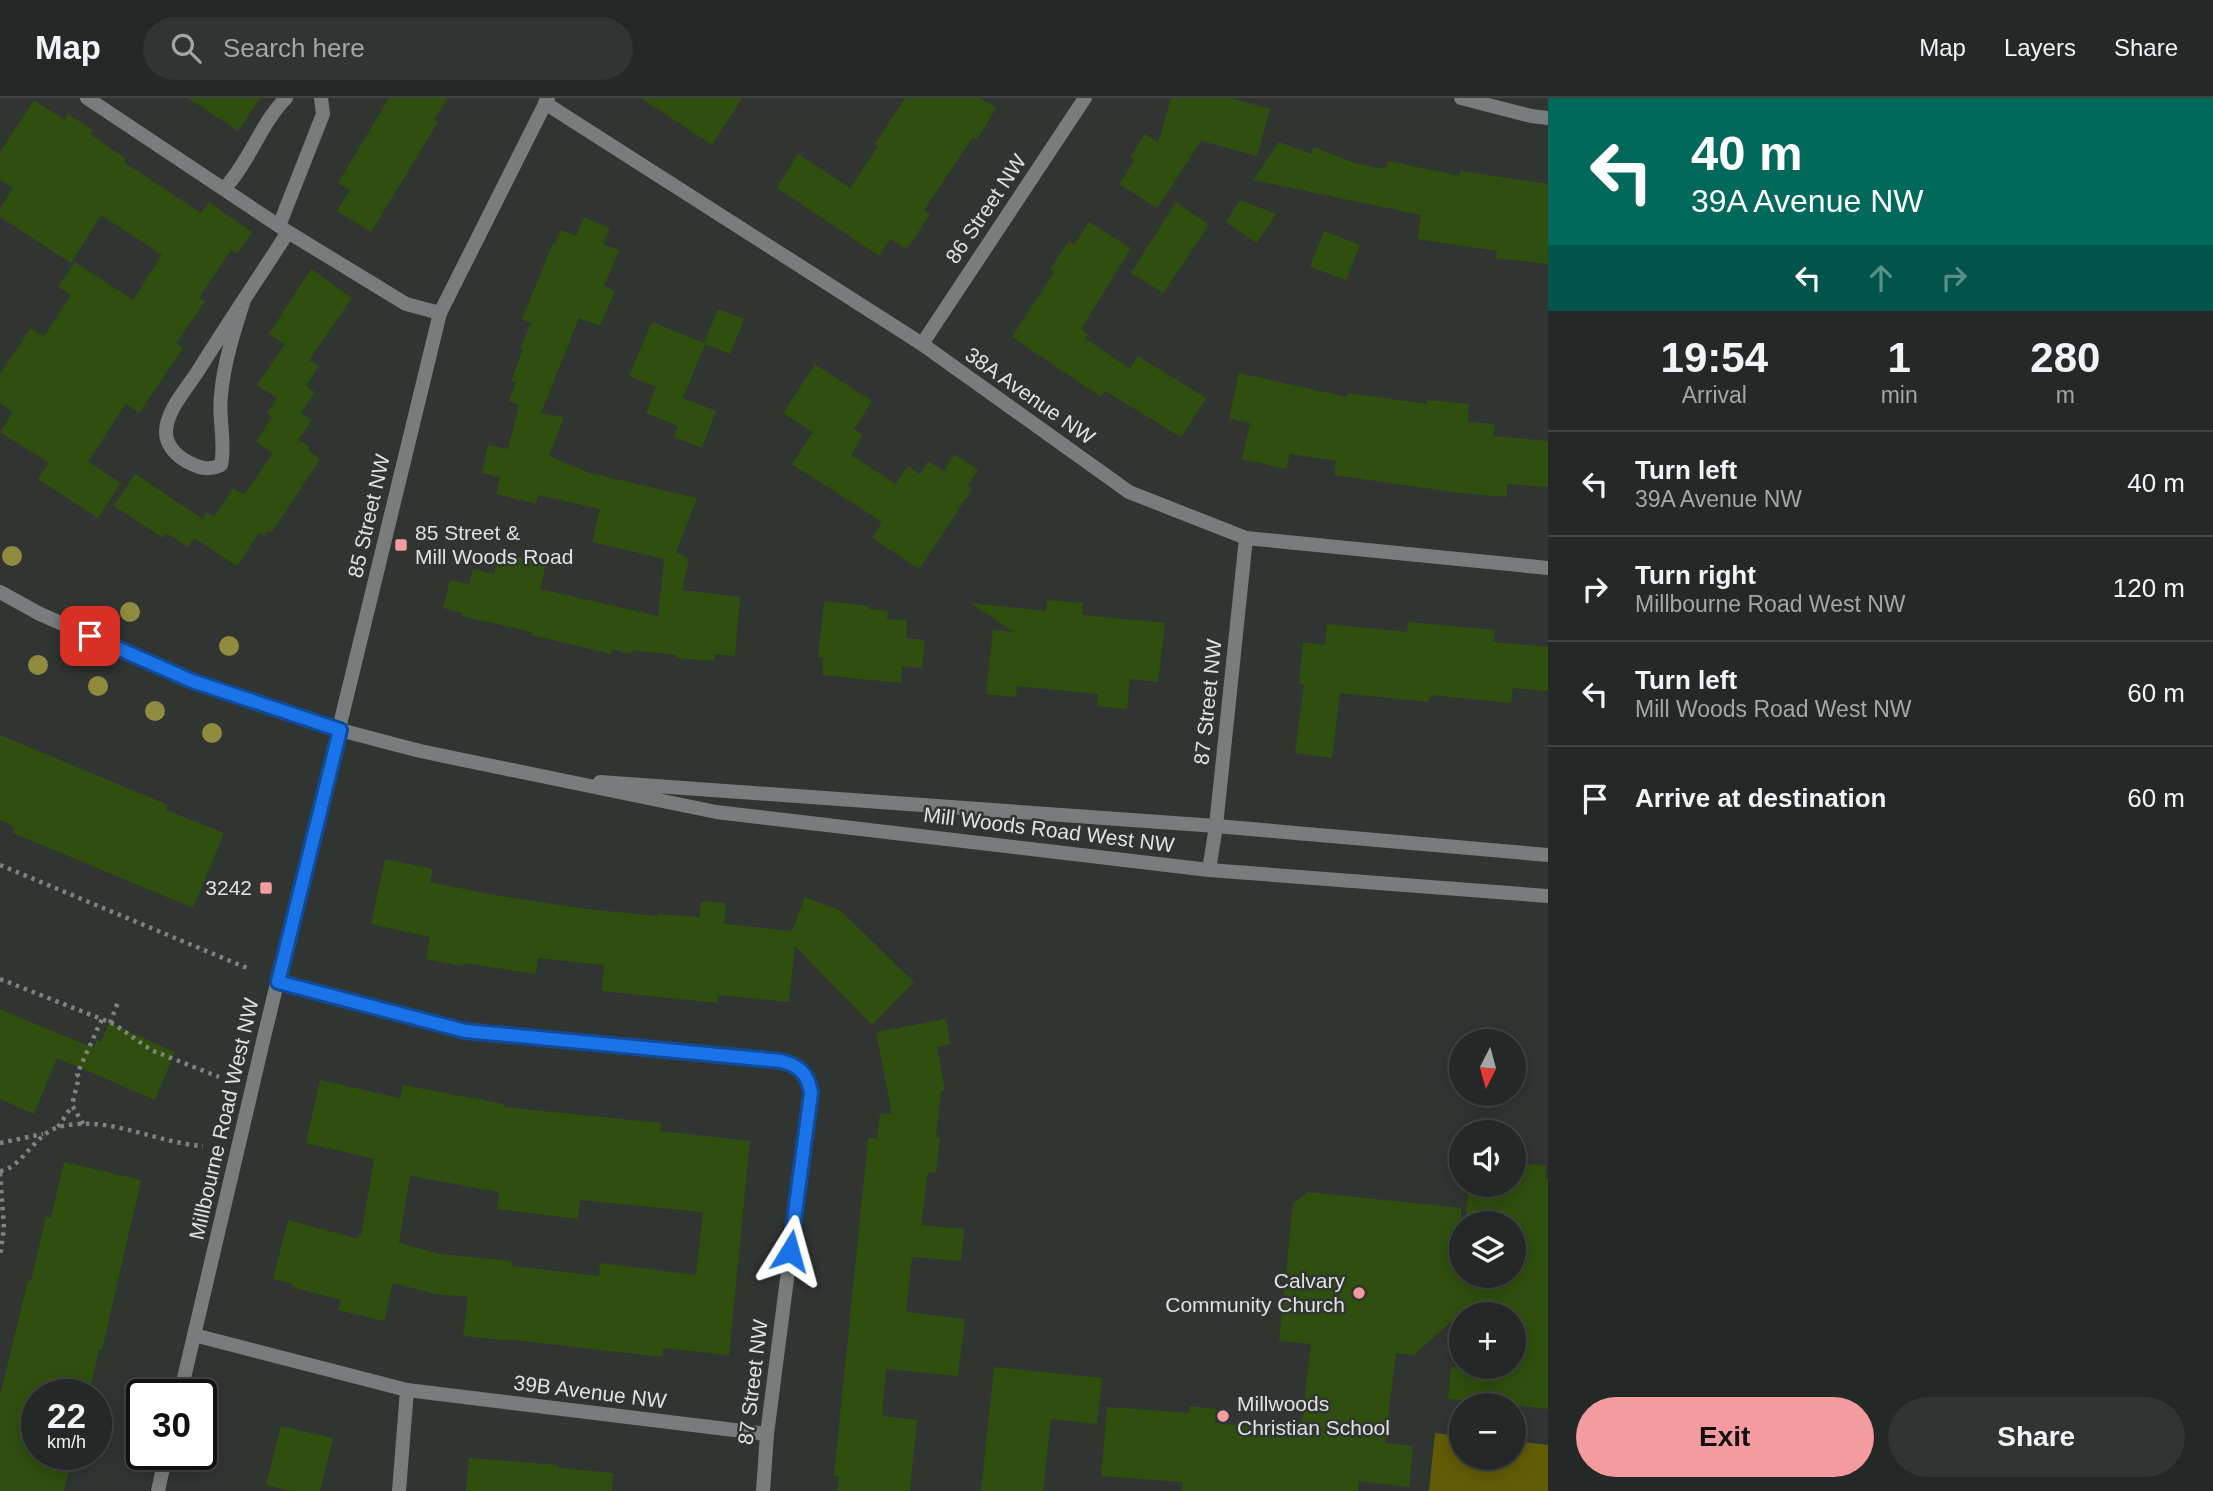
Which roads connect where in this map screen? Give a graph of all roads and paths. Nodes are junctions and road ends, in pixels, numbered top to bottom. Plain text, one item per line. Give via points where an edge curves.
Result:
1 (88, 98) edge
2 (286, 98) edge
3 (321, 98) edge
4 (1085, 98) edge
5 (1461, 98) edge
6 (547, 101) edge
7 (1548, 118) edge
8 (224, 189) junction
9 (283, 229) junction
10 (244, 300) junction
11 (440, 313) junction
12 (922, 344) junction
13 (1246, 538) junction
14 (1548, 568) edge
15 (0, 593) edge
16 (340, 730) junction
17 (549, 778) junction
18 (1216, 826) junction
19 (1548, 855) edge
20 (0, 864) edge
21 (1209, 870) junction
22 (1548, 896) edge
23 (247, 968) dead end
24 (0, 979) edge
25 (278, 982) junction
26 (118, 1002) dead end
27 (102, 1020) junction
28 (110, 1023) junction
29 (219, 1077) dead end
30 (72, 1105) junction
31 (83, 1124) junction
32 (58, 1127) junction
33 (44, 1134) junction
34 (0, 1143) edge
35 (203, 1146) dead end
36 (0, 1172) edge
37 (0, 1257) edge
38 (194, 1335) junction
39 (184, 1379) edge
40 (407, 1390) junction
41 (767, 1434) junction
42 (163, 1470) edge
43 (158, 1491) edge
44 (399, 1491) edge
45 (763, 1491) edge

1 - 8 street
2 - 8 street
3 - 9 street via 323,114
4 - 12 street, 86 Street NW
5 - 7 street
6 - 11 street, 85 Street NW
6 - 12 street, 38A Avenue NW
8 - 9 street
9 - 10 street
9 - 11 street via 406,304
10 - 10 street via 171,413 166,431 169,446 183,460 201,468 221,465 220,396
11 - 16 street, 85 Street NW
12 - 13 street, 38A Avenue NW via 1129,492
13 - 14 street, 38A Avenue NW
13 - 18 street, 87 Street NW
15 - 16 street, Mill Woods Road West NW via 192,681
16 - 17 street, Mill Woods Road West NW
16 - 25 street, Millbourne Road West NW
17 - 18 street, Mill Woods Road West NW
17 - 21 street, Mill Woods Road West NW via 716,812
18 - 19 street, Mill Woods Road West NW
18 - 21 street, 87 Street NW
20 - 23 path
21 - 22 street, Mill Woods Road West NW
24 - 27 path
25 - 38 street, Millbourne Road West NW
25 - 41 street, 87 Street NW via 465,1031 781,1061 803,1071 811,1093
26 - 28 path
27 - 28 path
27 - 30 path via 77,1074
28 - 29 path via 151,1050
30 - 31 path
30 - 32 path
31 - 32 path
31 - 35 path
32 - 33 path
33 - 34 path
33 - 36 path via 8,1170
36 - 37 path via 4,1228
38 - 39 street, Millbourne Road West NW
38 - 40 street, 39B Avenue NW
40 - 41 street, 39B Avenue NW
40 - 44 street
41 - 45 street, 87 Street NW
42 - 43 street

